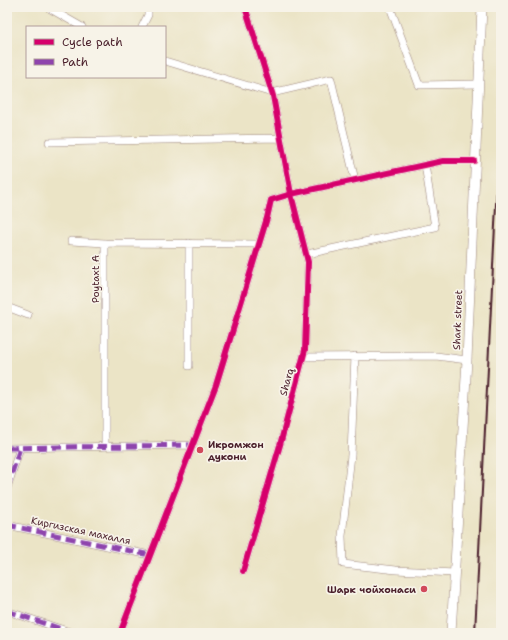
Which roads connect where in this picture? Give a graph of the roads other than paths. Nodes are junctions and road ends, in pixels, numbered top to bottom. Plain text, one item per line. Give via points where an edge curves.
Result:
1 (47, 7) edge
2 (148, 7) edge
3 (245, 7) edge
4 (390, 7) edge
5 (482, 7) edge
6 (80, 26) edge
7 (142, 26) edge
8 (166, 61) edge
9 (478, 84) junction
10 (272, 93) junction
11 (281, 138) junction
12 (49, 142) dead end
13 (474, 161) junction
14 (425, 165) junction
15 (355, 180) junction
16 (291, 194) junction
17 (72, 241) dead end
18 (104, 243) junction
19 (189, 243) junction
20 (259, 244) junction
21 (307, 254) junction
22 (7, 307) edge
23 (28, 315) dead end
24 (355, 356) junction
25 (303, 357) junction
26 (467, 360) junction
27 (189, 366) dead end
28 (193, 445) junction
29 (105, 446) junction
30 (7, 448) edge
31 (20, 448) junction
32 (7, 488) edge
33 (7, 525) edge
34 (150, 555) junction
35 (243, 572) dead end
36 (454, 573) junction
37 (7, 611) edge
38 (73, 633) edge
39 (120, 633) edge
40 (451, 633) edge

1 - 6 street
2 - 7 street via 148,15
3 - 10 street, Sharq
4 - 9 street via 419,85
5 - 9 main road, Shark street
8 - 10 street
9 - 13 main road, Shark street
10 - 11 street, Sharq
10 - 15 street via 331,78
11 - 12 street
11 - 16 street, Sharq
13 - 14 street via 443,161
13 - 26 main road, Shark street
14 - 15 street
14 - 21 street via 435,227
15 - 16 street
16 - 20 street via 271,200
16 - 21 street, Sharq
17 - 18 street
18 - 19 street, Poytaxt A
18 - 29 street, Poytaxt A
19 - 20 street, Poytaxt A
19 - 27 street
20 - 28 street via 216,385
21 - 25 street, Sharq
22 - 23 street
24 - 25 street
24 - 26 street via 436,356
24 - 36 street via 351,456 342,536 343,564
25 - 35 street, Sharq
26 - 36 main road, Shark street
28 - 29 street
28 - 34 street
29 - 31 street
30 - 31 street
31 - 32 street
33 - 34 street, Киргизская махалля
34 - 39 street
36 - 40 main road, Shark street
37 - 38 street

